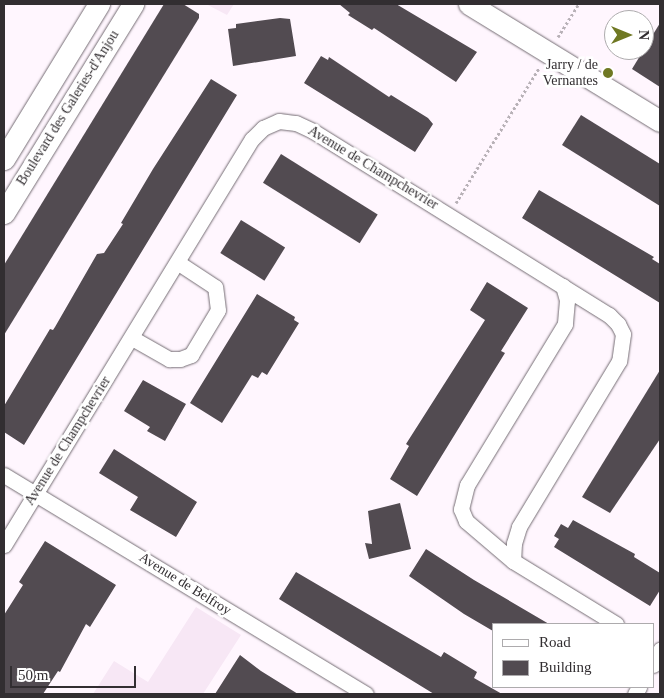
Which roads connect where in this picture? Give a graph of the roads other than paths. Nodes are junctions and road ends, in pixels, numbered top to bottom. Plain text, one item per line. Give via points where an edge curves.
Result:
1 (99, 4) edge
2 (133, 4) edge
3 (468, 4) edge
4 (660, 120) edge
5 (4, 159) edge
6 (4, 213) edge
7 (178, 262) junction
8 (564, 286) junction
9 (132, 338) junction
10 (4, 475) edge
11 (35, 493) junction
12 (4, 545) edge
13 (513, 561) junction
14 (614, 623) edge
15 (660, 651) edge
16 (654, 662) edge
17 (366, 694) edge

1 - 5 street, Boulevard des Galeries-d'Anjou
2 - 6 street, Boulevard des Galeries-d'Anjou
3 - 4 street
7 - 8 street, Avenue de Champchevrier via 252,139 262,128 279,121 296,122
7 - 9 street, Avenue de Champchevrier
7 - 9 street via 215,287 219,299 214,317 191,355 169,359
8 - 13 street via 568,311 562,331 462,497 466,521
8 - 13 street, Avenue de Champchevrier via 609,315 623,334 623,348 619,360 519,527
9 - 11 street, Avenue de Champchevrier
10 - 11 street, Avenue de Belfroy
11 - 12 street, Avenue de Champchevrier
11 - 17 street, Avenue de Belfroy
13 - 14 street
15 - 16 street

